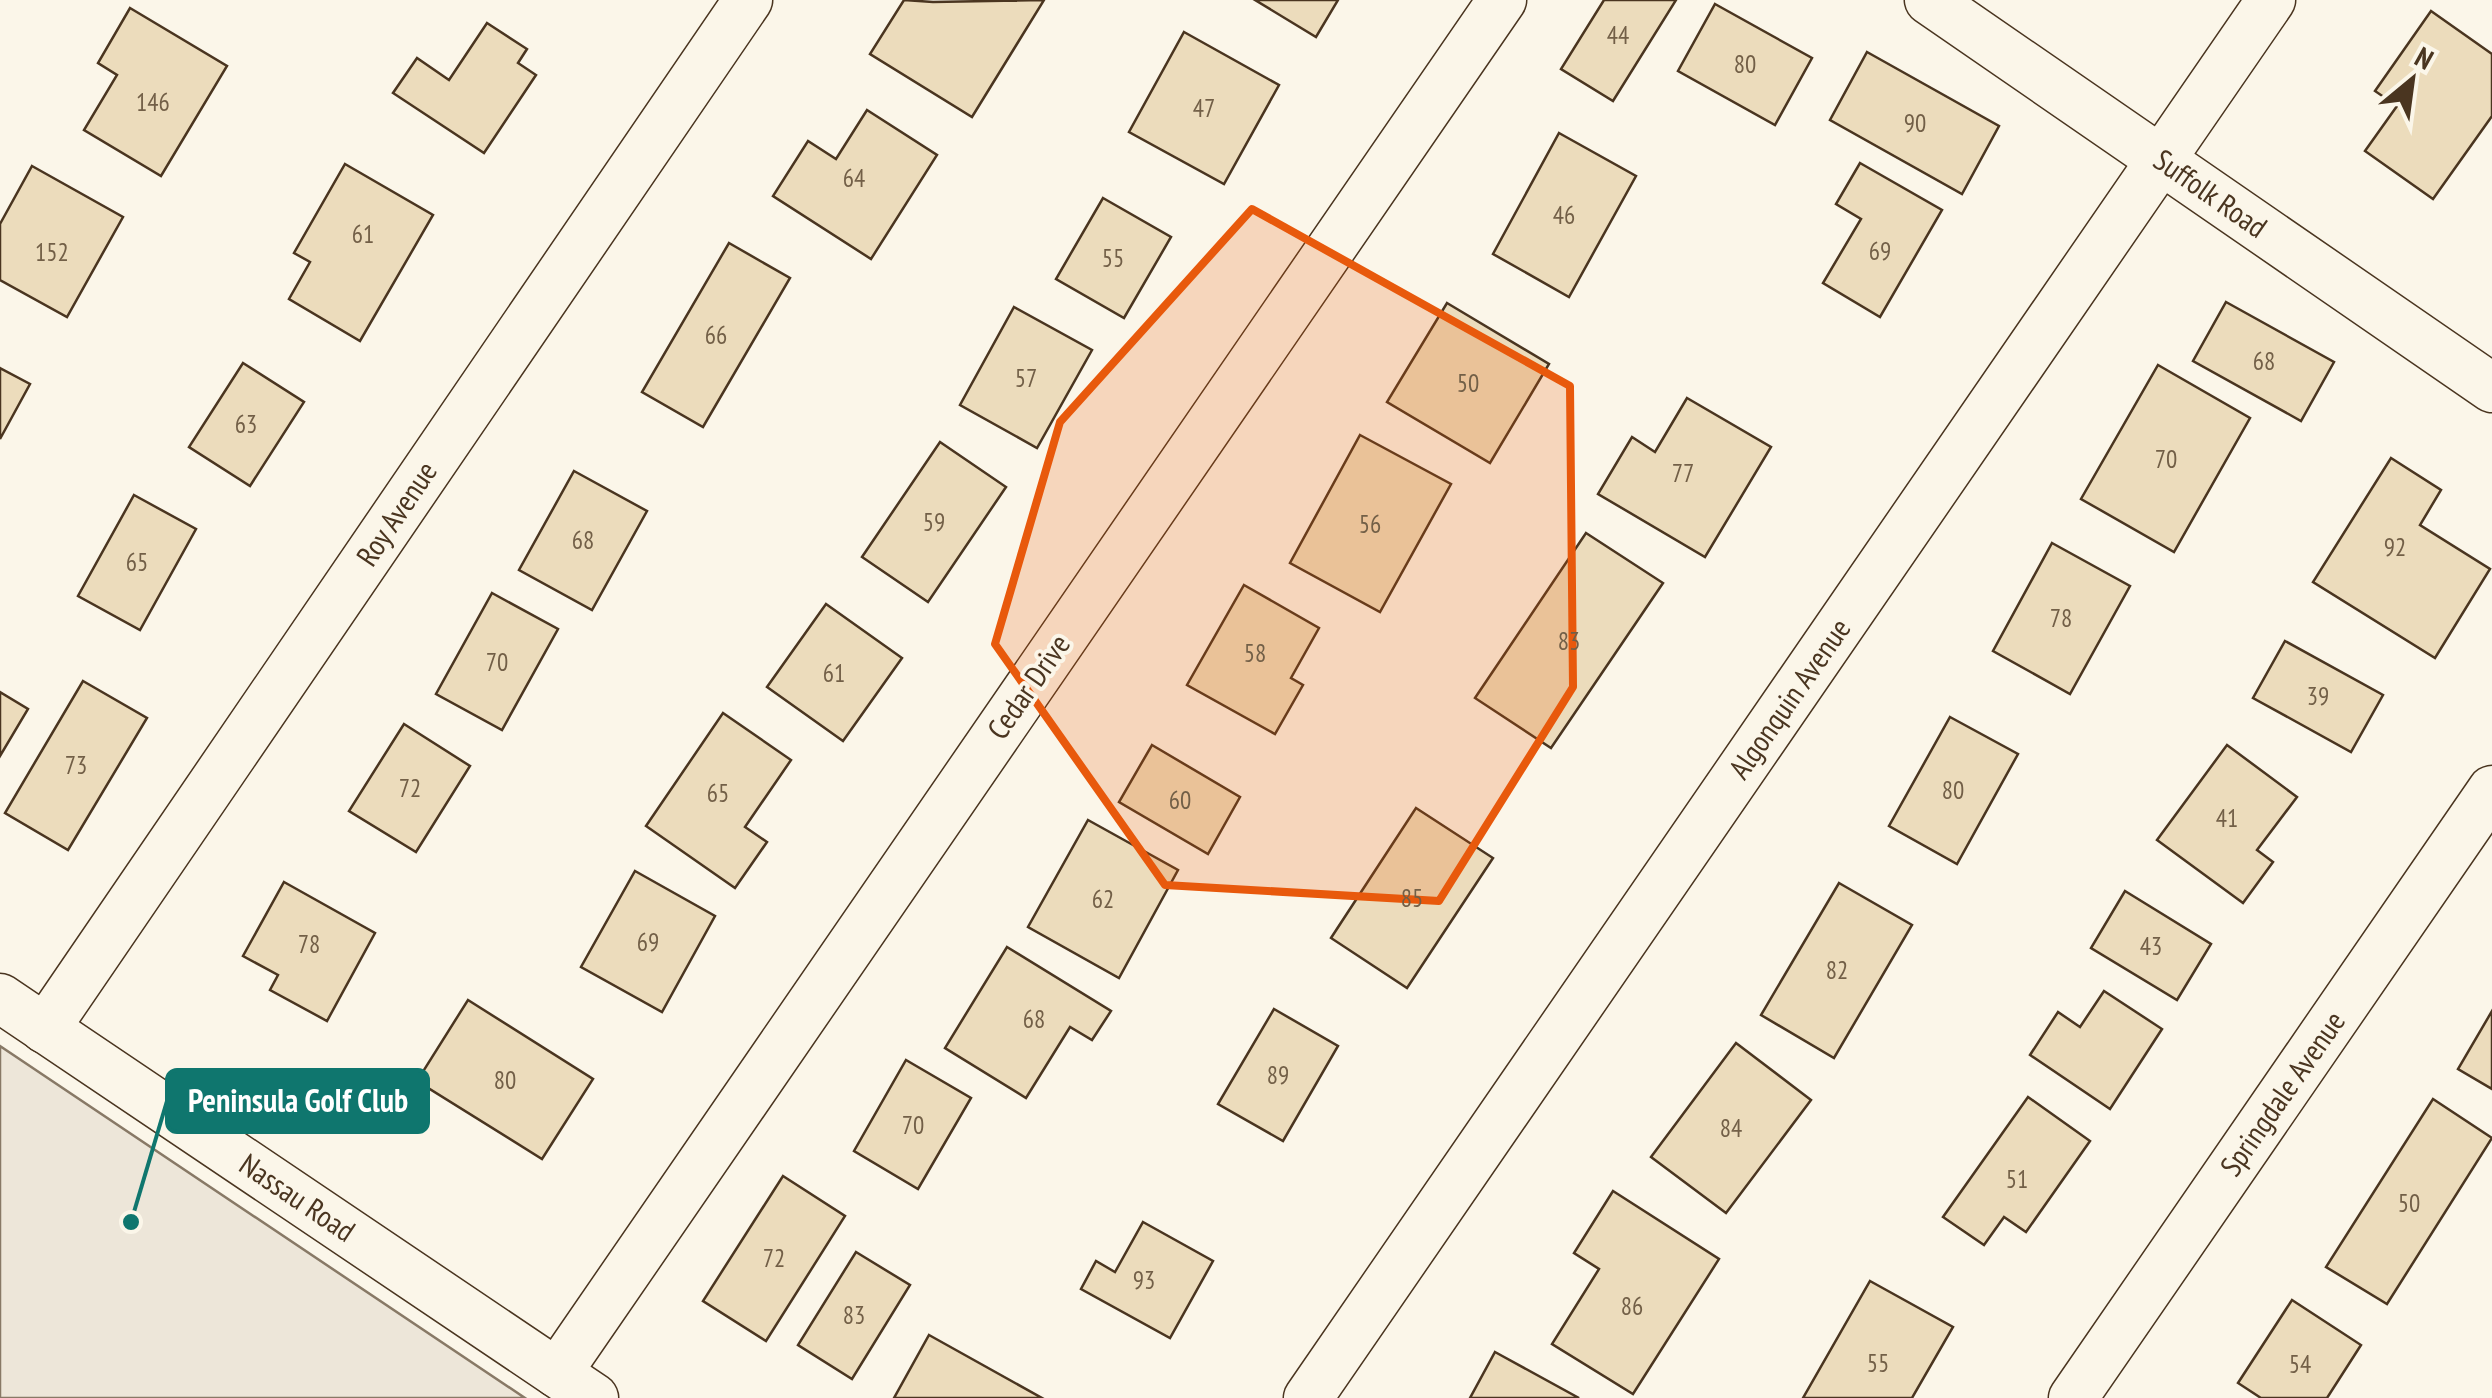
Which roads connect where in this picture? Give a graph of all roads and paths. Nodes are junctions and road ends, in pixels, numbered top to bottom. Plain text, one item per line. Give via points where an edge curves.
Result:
1 (748, 0) edge
2 (1502, 0) edge
3 (1928, 0) edge
4 (2271, 0) edge
5 (2161, 160) junction
6 (2492, 388) edge
7 (2492, 790) edge
8 (0, 998) edge
9 (45, 1029) junction
10 (575, 1386) edge
11 (1308, 1398) edge
12 (2074, 1398) edge

1 - 9 street, Roy Avenue
2 - 10 street, Cedar Drive
3 - 5 street, Suffolk Road
4 - 5 street, Algonquin Avenue
5 - 6 street, Suffolk Road
5 - 11 street, Algonquin Avenue
7 - 12 street, Springdale Avenue
8 - 9 street, Nassau Road
9 - 10 street, Nassau Road

